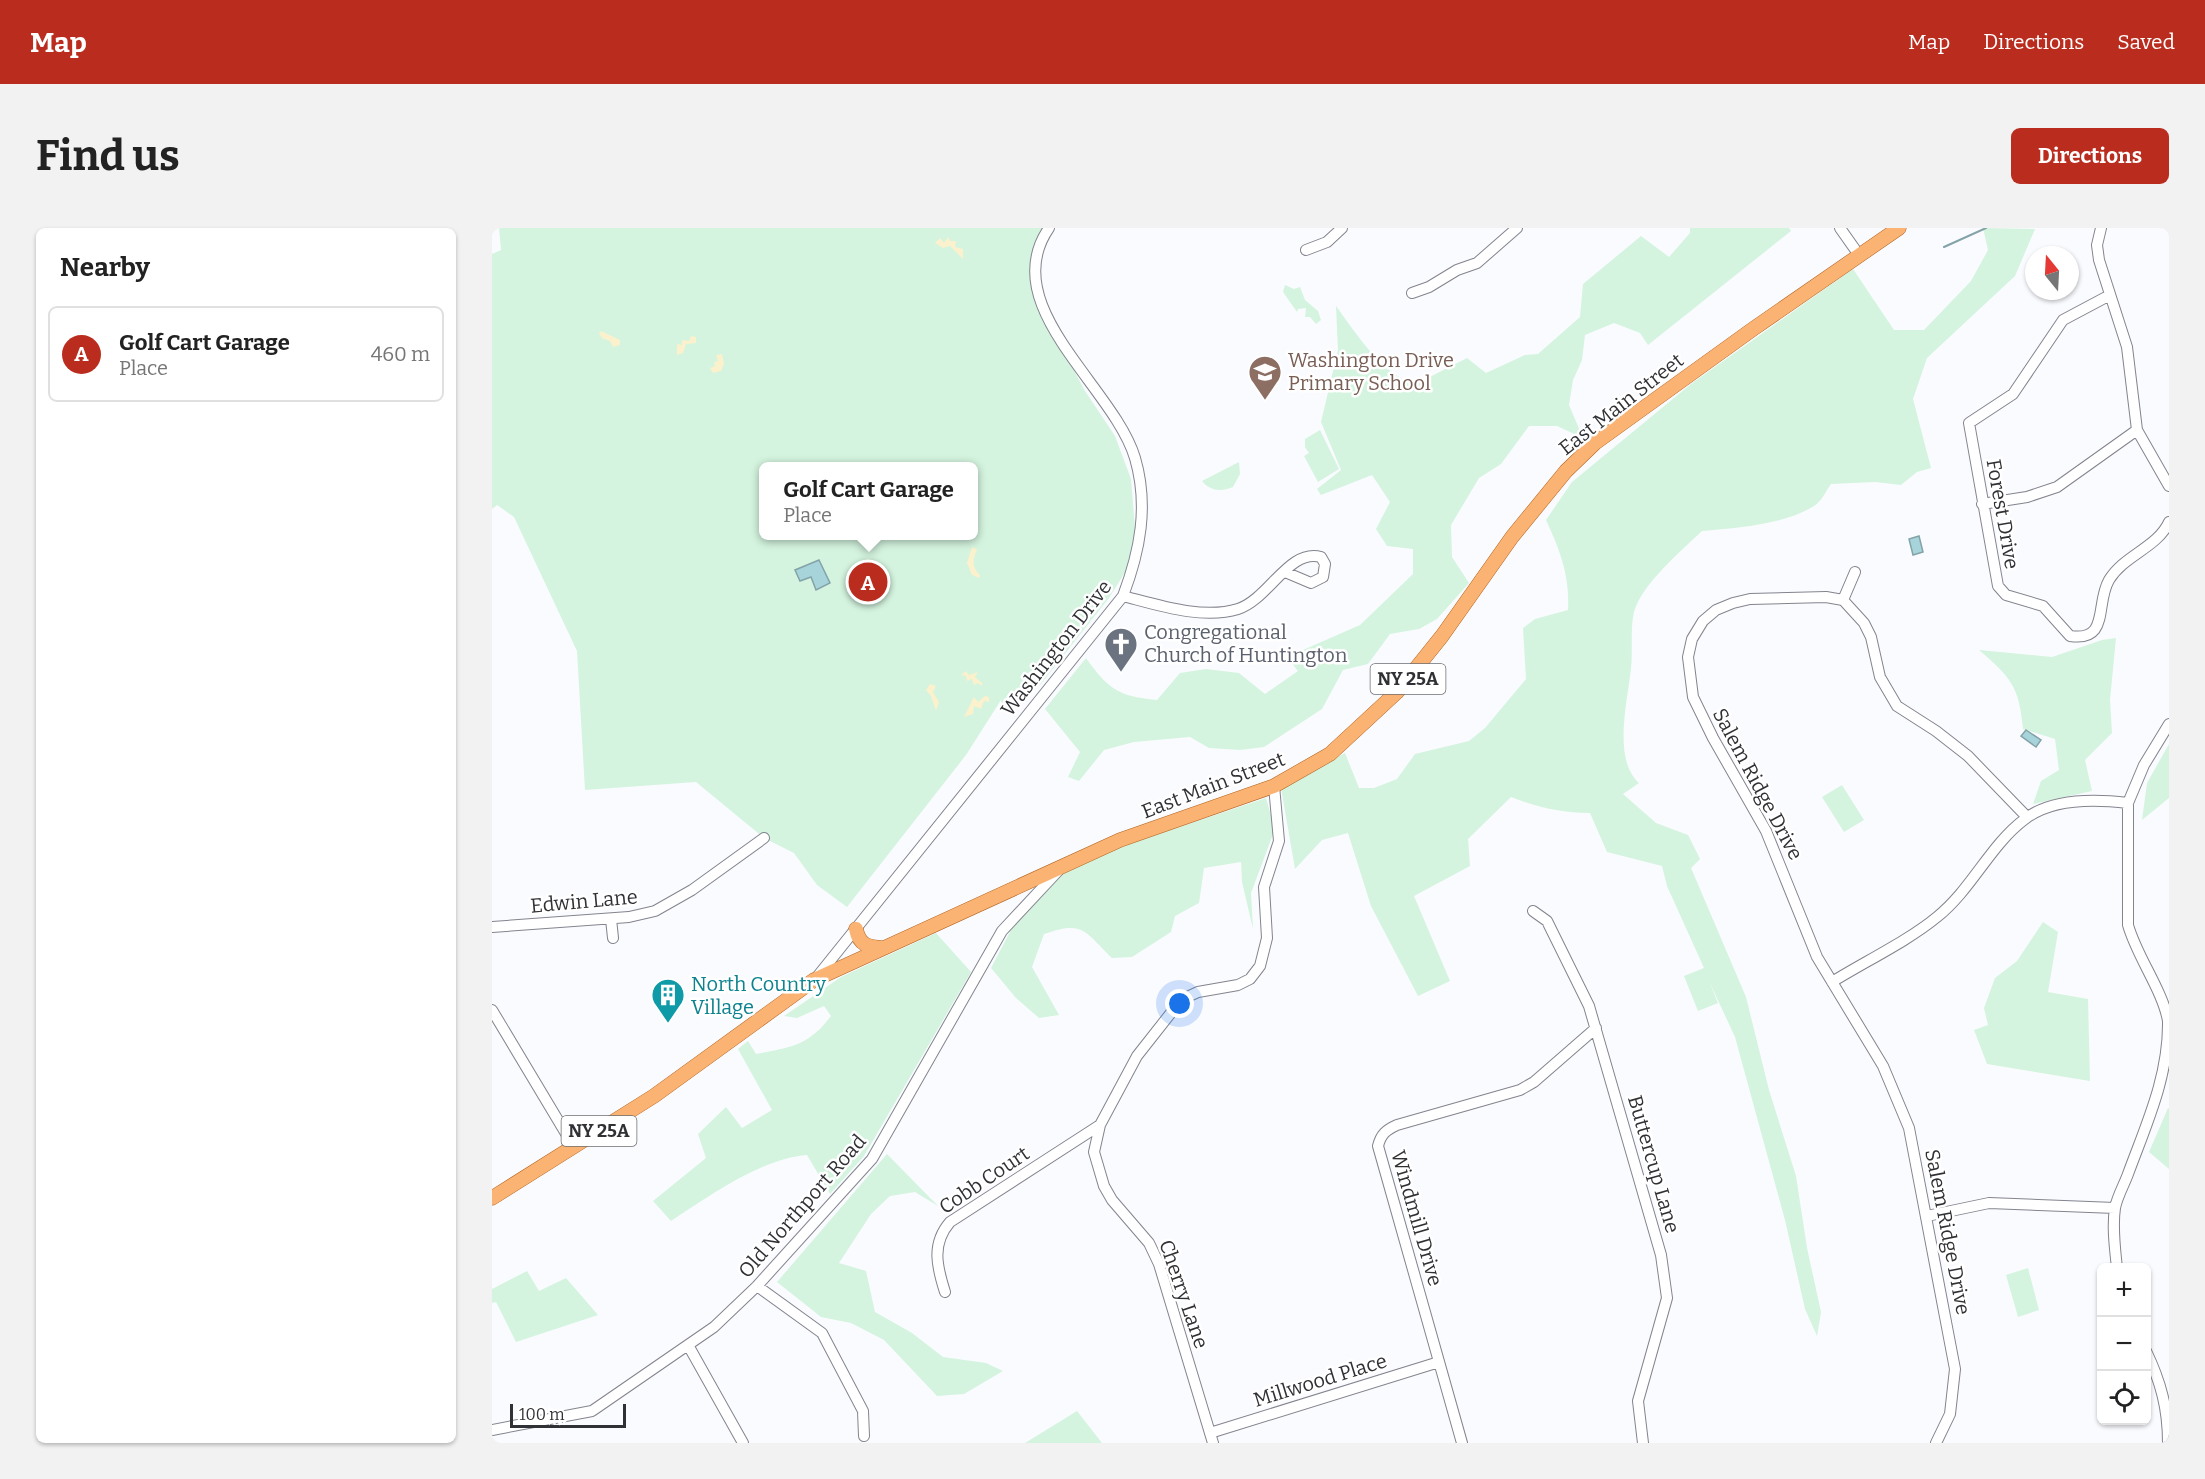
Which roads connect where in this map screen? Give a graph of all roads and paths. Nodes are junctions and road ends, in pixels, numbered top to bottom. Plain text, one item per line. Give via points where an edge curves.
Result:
1 (1049, 228) edge
2 (1342, 228) edge
3 (1517, 228) edge
4 (1840, 228) edge
5 (1899, 228) edge
6 (2101, 228) edge
7 (1306, 250) dead end
8 (1859, 255) junction
9 (1412, 293) dead end
10 (2110, 295) junction
11 (2137, 430) junction
12 (2169, 486) edge
13 (1982, 504) junction
14 (2169, 522) edge
15 (1285, 572) dead end
16 (1855, 572) dead end
17 (1123, 596) junction
18 (1843, 600) junction
19 (2169, 724) edge
20 (1274, 786) junction
21 (2128, 803) junction
22 (2027, 817) junction
23 (764, 838) dead end
24 (1064, 865) junction
25 (1533, 911) dead end
26 (611, 919) junction
27 (492, 927) edge
28 (856, 929) junction
29 (613, 938) dead end
30 (882, 948) junction
31 (814, 980) junction
32 (1832, 982) junction
33 (492, 1010) edge
34 (1596, 1028) junction
35 (1100, 1125) junction
36 (574, 1147) junction
37 (492, 1198) edge
38 (2115, 1208) junction
39 (1927, 1216) junction
40 (2117, 1263) edge
41 (757, 1286) junction
42 (945, 1292) dead end
43 (688, 1345) junction
44 (1439, 1362) junction
45 (2151, 1362) edge
46 (492, 1430) edge
47 (864, 1436) dead end
48 (1212, 1438) edge
49 (742, 1443) edge
50 (1462, 1443) edge
51 (1643, 1443) edge
52 (1936, 1443) edge
53 (2168, 1443) edge

1 - 17 street, Washington Drive via 1035,267 1034,282 1040,302 1124,435 1140,483 1140,545
2 - 7 street via 1327,242
3 - 9 street via 1477,263
4 - 8 street
5 - 8 main road, East Main Street / NY 25A
6 - 10 street via 2098,253
8 - 20 main road, East Main Street / NY 25A via 1595,443 1566,471 1520,528 1397,692 1330,754
10 - 11 street via 2127,347
10 - 13 street, Forest Drive via 2063,320 2013,394 1969,423
11 - 12 street
11 - 13 street via 2057,487 2027,497
13 - 14 street, Forest Drive via 1998,586 2006,595 2043,606 2070,636 2083,638 2092,634 2098,624 2102,596 2118,569 2163,535
15 - 17 street via 1252,603 1219,613
16 - 18 street
17 - 28 street, Washington Drive
18 - 22 street via 1864,623 1880,677 1897,706 1968,756
18 - 32 street, Salem Ridge Drive via 1750,599 1733,603 1703,621 1692,639 1688,657 1693,697 1766,831 1805,933
19 - 21 street via 2144,765
20 - 24 main road, East Main Street / NY 25A via 1120,840
20 - 35 street, Cherry Lane via 1279,841 1264,887 1267,938 1260,966 1250,979 1238,985 1185,998 1137,1056
21 - 22 street via 2080,801
21 - 38 street via 2128,925 2163,1005 2169,1040 2153,1116
22 - 32 street via 1936,919
23 - 26 street, Edwin Lane via 669,904 655,911
24 - 30 main road, East Main Street / NY 25A
24 - 41 street, Old Northport Road via 1002,931 872,1159
25 - 34 street, Buttercup Lane via 1547,921 1568,959
26 - 27 street, Edwin Lane
26 - 29 street
28 - 30 main road via 862,944
28 - 31 street, Washington Drive
30 - 31 main road, East Main Street / NY 25A
31 - 36 main road, East Main Street / NY 25A via 718,1052
32 - 39 street, Salem Ridge Drive via 1897,1095 1909,1128
33 - 36 street
34 - 44 street, Windmill Drive via 1520,1090 1397,1125 1380,1137 1378,1146
34 - 51 street, Buttercup Lane via 1665,1279 1664,1317 1638,1401
35 - 42 street, Cobb Court via 950,1222 941,1232 937,1256
35 - 48 street, Cherry Lane via 1094,1152 1098,1171 1112,1200 1149,1243 1159,1264
36 - 37 main road, East Main Street / NY 25A
38 - 39 street via 1989,1203
38 - 40 street
39 - 52 street, Salem Ridge Drive via 1955,1369 1950,1414
41 - 43 street, Old Northport Road via 714,1327
41 - 47 street via 822,1334 863,1411
43 - 46 street, Old Northport Road via 592,1411
43 - 49 street
44 - 48 street, Millwood Place
44 - 50 street, Windmill Drive
45 - 53 street via 2162,1385 2168,1413

